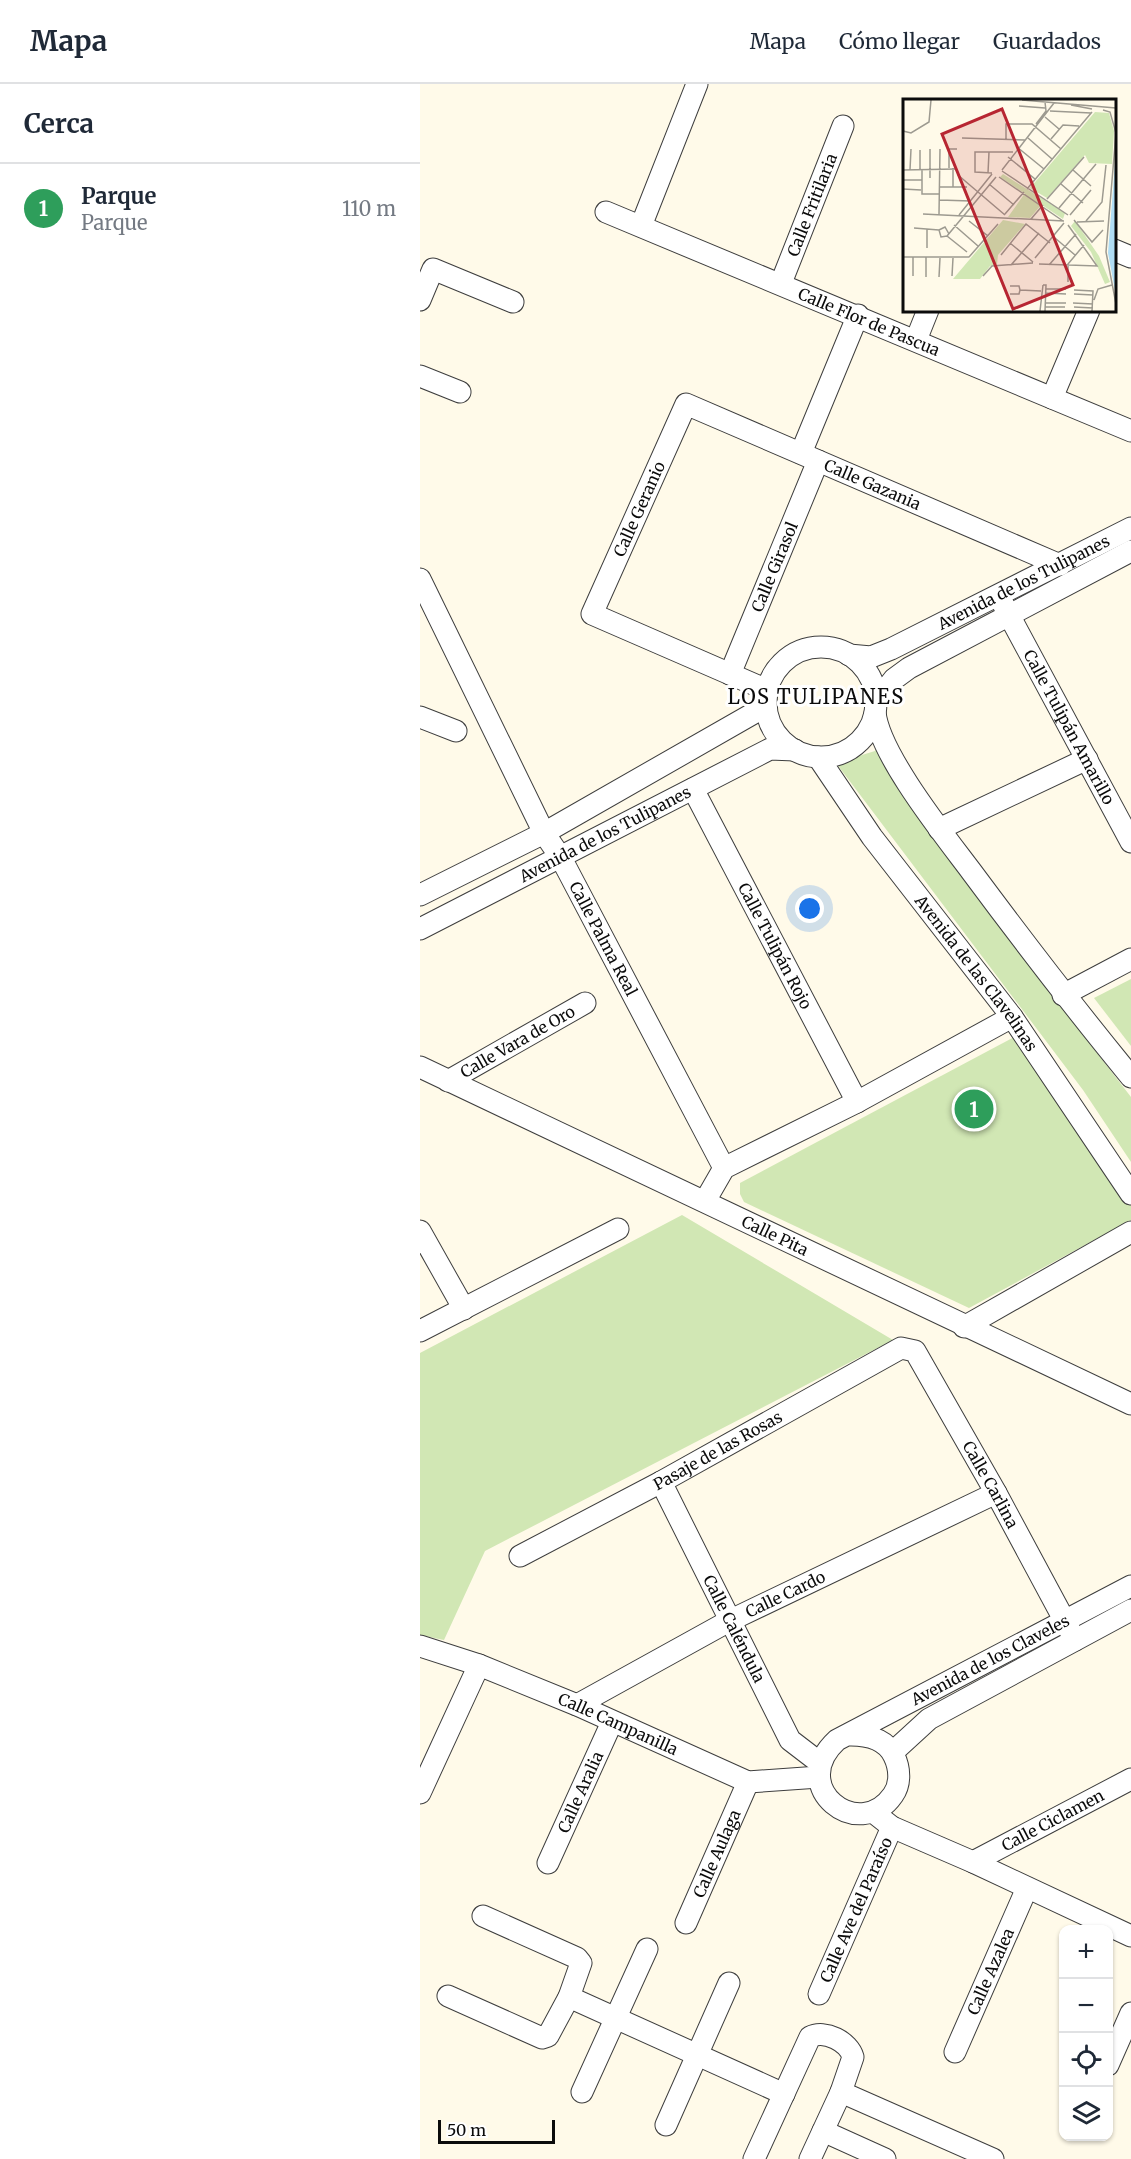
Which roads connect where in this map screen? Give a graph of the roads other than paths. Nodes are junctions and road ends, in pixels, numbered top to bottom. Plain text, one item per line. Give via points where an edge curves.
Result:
1 (697, 84) edge
2 (843, 126) dead end
3 (606, 212) dead end
4 (641, 226) junction
5 (1116, 251) edge
6 (1131, 257) edge
7 (781, 283) junction
8 (420, 300) edge
9 (513, 302) dead end
10 (927, 312) edge
11 (1088, 312) edge
12 (858, 315) junction
13 (916, 340) junction
14 (420, 376) edge
15 (460, 392) dead end
16 (1052, 398) junction
17 (686, 404) joint
18 (1131, 431) edge
19 (809, 457) junction
20 (1131, 528) edge
21 (1131, 551) edge
22 (1060, 565) junction
23 (420, 579) edge
24 (1004, 605) junction
25 (849, 655) junction
26 (730, 674) junction
27 (766, 696) junction
28 (875, 707) junction
29 (420, 717) edge
30 (456, 731) dead end
31 (795, 750) junction
32 (818, 757) junction
33 (1087, 759) junction
34 (693, 789) junction
35 (939, 829) junction
36 (544, 833) junction
37 (1131, 842) edge
38 (561, 858) junction
39 (424, 889) edge
40 (420, 929) edge
41 (1131, 959) edge
42 (1063, 995) junction
43 (585, 1003) dead end
44 (1012, 1017) junction
45 (420, 1067) edge
46 (1131, 1077) edge
47 (448, 1081) junction
48 (857, 1102) junction
49 (724, 1168) junction
50 (1131, 1194) edge
51 (705, 1202) junction
52 (618, 1228) dead end
53 (420, 1230) edge
54 (1131, 1233) edge
55 (464, 1309) junction
56 (964, 1327) junction
57 (420, 1331) edge
58 (915, 1351) joint
59 (1131, 1404) edge
60 (661, 1482) junction
61 (996, 1493) junction
62 (520, 1556) dead end
63 (1131, 1586) edge
64 (1131, 1610) edge
65 (1065, 1620) junction
66 (729, 1621) junction
67 (1075, 1640) junction
68 (420, 1646) edge
69 (479, 1665) junction
70 (577, 1705) junction
71 (612, 1722) junction
72 (851, 1734) junction
73 (893, 1752) junction
74 (819, 1770) junction
75 (1131, 1779) edge
76 (748, 1782) junction
77 (420, 1793) edge
78 (873, 1812) junction
79 (892, 1827) junction
80 (973, 1862) junction
81 (548, 1863) dead end
82 (1027, 1888) junction
83 (483, 1916) dead end
84 (686, 1923) dead end
85 (1131, 1936) edge
86 (646, 1949) dead end
87 (729, 1983) dead end
88 (819, 1994) dead end
89 (447, 1996) dead end
90 (569, 1997) junction
91 (1131, 2013) edge
92 (616, 2018) junction
93 (955, 2052) dead end
94 (1113, 2054) edge
95 (697, 2055) junction
96 (582, 2092) dead end
97 (841, 2092) junction
98 (784, 2094) junction
99 (666, 2125) dead end
100 (823, 2131) junction
101 (754, 2159) edge
102 (810, 2159) edge
103 (885, 2159) edge
104 (993, 2159) edge

1 - 4 street
2 - 7 street, Calle Fritilaria
3 - 4 street, Calle Flor de Pascua
4 - 7 street, Calle Flor de Pascua
5 - 6 street
7 - 12 street, Calle Flor de Pascua
8 - 9 street via 433,269
10 - 13 street
11 - 16 street
12 - 13 street, Calle Flor de Pascua
12 - 19 street, Calle Girasol
13 - 16 street, Calle Flor de Pascua
14 - 15 street
16 - 18 street, Calle Flor de Pascua
17 - 19 street, Calle Gazania
17 - 26 street, Calle Geranio via 592,614
19 - 22 street, Calle Gazania
19 - 26 street, Calle Girasol
20 - 22 street, Avenida de los Tulipanes
21 - 24 street, Avenida de los Tulipanes
22 - 24 street, Avenida de los Tulipanes
23 - 36 street, Calle Palma Real
24 - 25 street, Avenida de los Tulipanes via 871,657
24 - 28 street, Avenida de los Tulipanes via 894,679
24 - 33 street, Calle Tulipán Amarillo
25 - 27 street via 827,648 795,654 777,669
25 - 28 street via 866,670 874,690
26 - 27 street
27 - 31 street via 771,725 785,744
27 - 36 street, Avenida de los Tulipanes via 754,713
28 - 32 street via 866,733 851,748
28 - 35 street via 877,729
29 - 30 street
31 - 32 street
31 - 34 street, Avenida de los Tulipanes via 770,749
32 - 44 street, Avenida de las Clavelinas via 872,837
33 - 35 street
33 - 37 street, Calle Tulipán Amarillo
34 - 38 street, Avenida de los Tulipanes
34 - 48 street, Calle Tulipán Rojo
35 - 42 street
36 - 38 street, Calle Palma Real
36 - 39 street, Avenida de los Tulipanes
38 - 40 street, Avenida de los Tulipanes
38 - 49 street, Calle Palma Real
41 - 42 street
42 - 46 street
43 - 47 street, Calle Vara de Oro
44 - 48 street
44 - 50 street, Avenida de las Clavelinas
45 - 47 street, Calle Pita
47 - 51 street, Calle Pita
48 - 49 street
49 - 51 street
51 - 56 street, Calle Pita
52 - 55 street
53 - 55 street
54 - 56 street
55 - 57 street
56 - 59 street, Calle Pita
58 - 60 street, Pasaje de las Rosas via 901,1348
58 - 61 street, Calle Carlina
60 - 62 street, Pasaje de las Rosas
60 - 66 street, Calle Caléndula
61 - 65 street, Calle Carlina
61 - 66 street, Calle Cardo
63 - 65 street, Avenida de los Claveles
64 - 67 street, Avenida de los Claveles
65 - 67 street, Calle Carlina
65 - 72 street, Avenida de los Claveles
66 - 70 street, Calle Cardo
66 - 74 street, Calle Caléndula via 790,1740
67 - 73 street, Avenida de los Claveles via 929,1719
68 - 69 street, Calle Campanilla
69 - 70 street, Calle Campanilla
69 - 77 street
70 - 71 street, Calle Campanilla
71 - 76 street, Calle Campanilla
71 - 81 street, Calle Aralia
72 - 73 street via 881,1741
72 - 74 street via 827,1750
73 - 78 street via 899,1780 886,1804
74 - 76 street, Calle Campanilla
74 - 78 street via 823,1792 832,1804 859,1814
75 - 80 street, Calle Ciclamen
76 - 84 street, Calle Aulaga
78 - 79 street
79 - 80 street
79 - 88 street, Calle Ave del Paraíso
80 - 82 street
82 - 85 street
82 - 93 street, Calle Azalea
83 - 90 street via 578,1958 580,1963
86 - 92 street
87 - 95 street
89 - 90 street via 542,2038 548,2036
90 - 92 street
91 - 94 street
92 - 95 street
92 - 96 street
95 - 98 street
95 - 99 street
97 - 98 street via 853,2057 851,2050 847,2044 816,2034 810,2037
97 - 100 street
97 - 104 street
98 - 101 street
100 - 102 street
100 - 103 street

